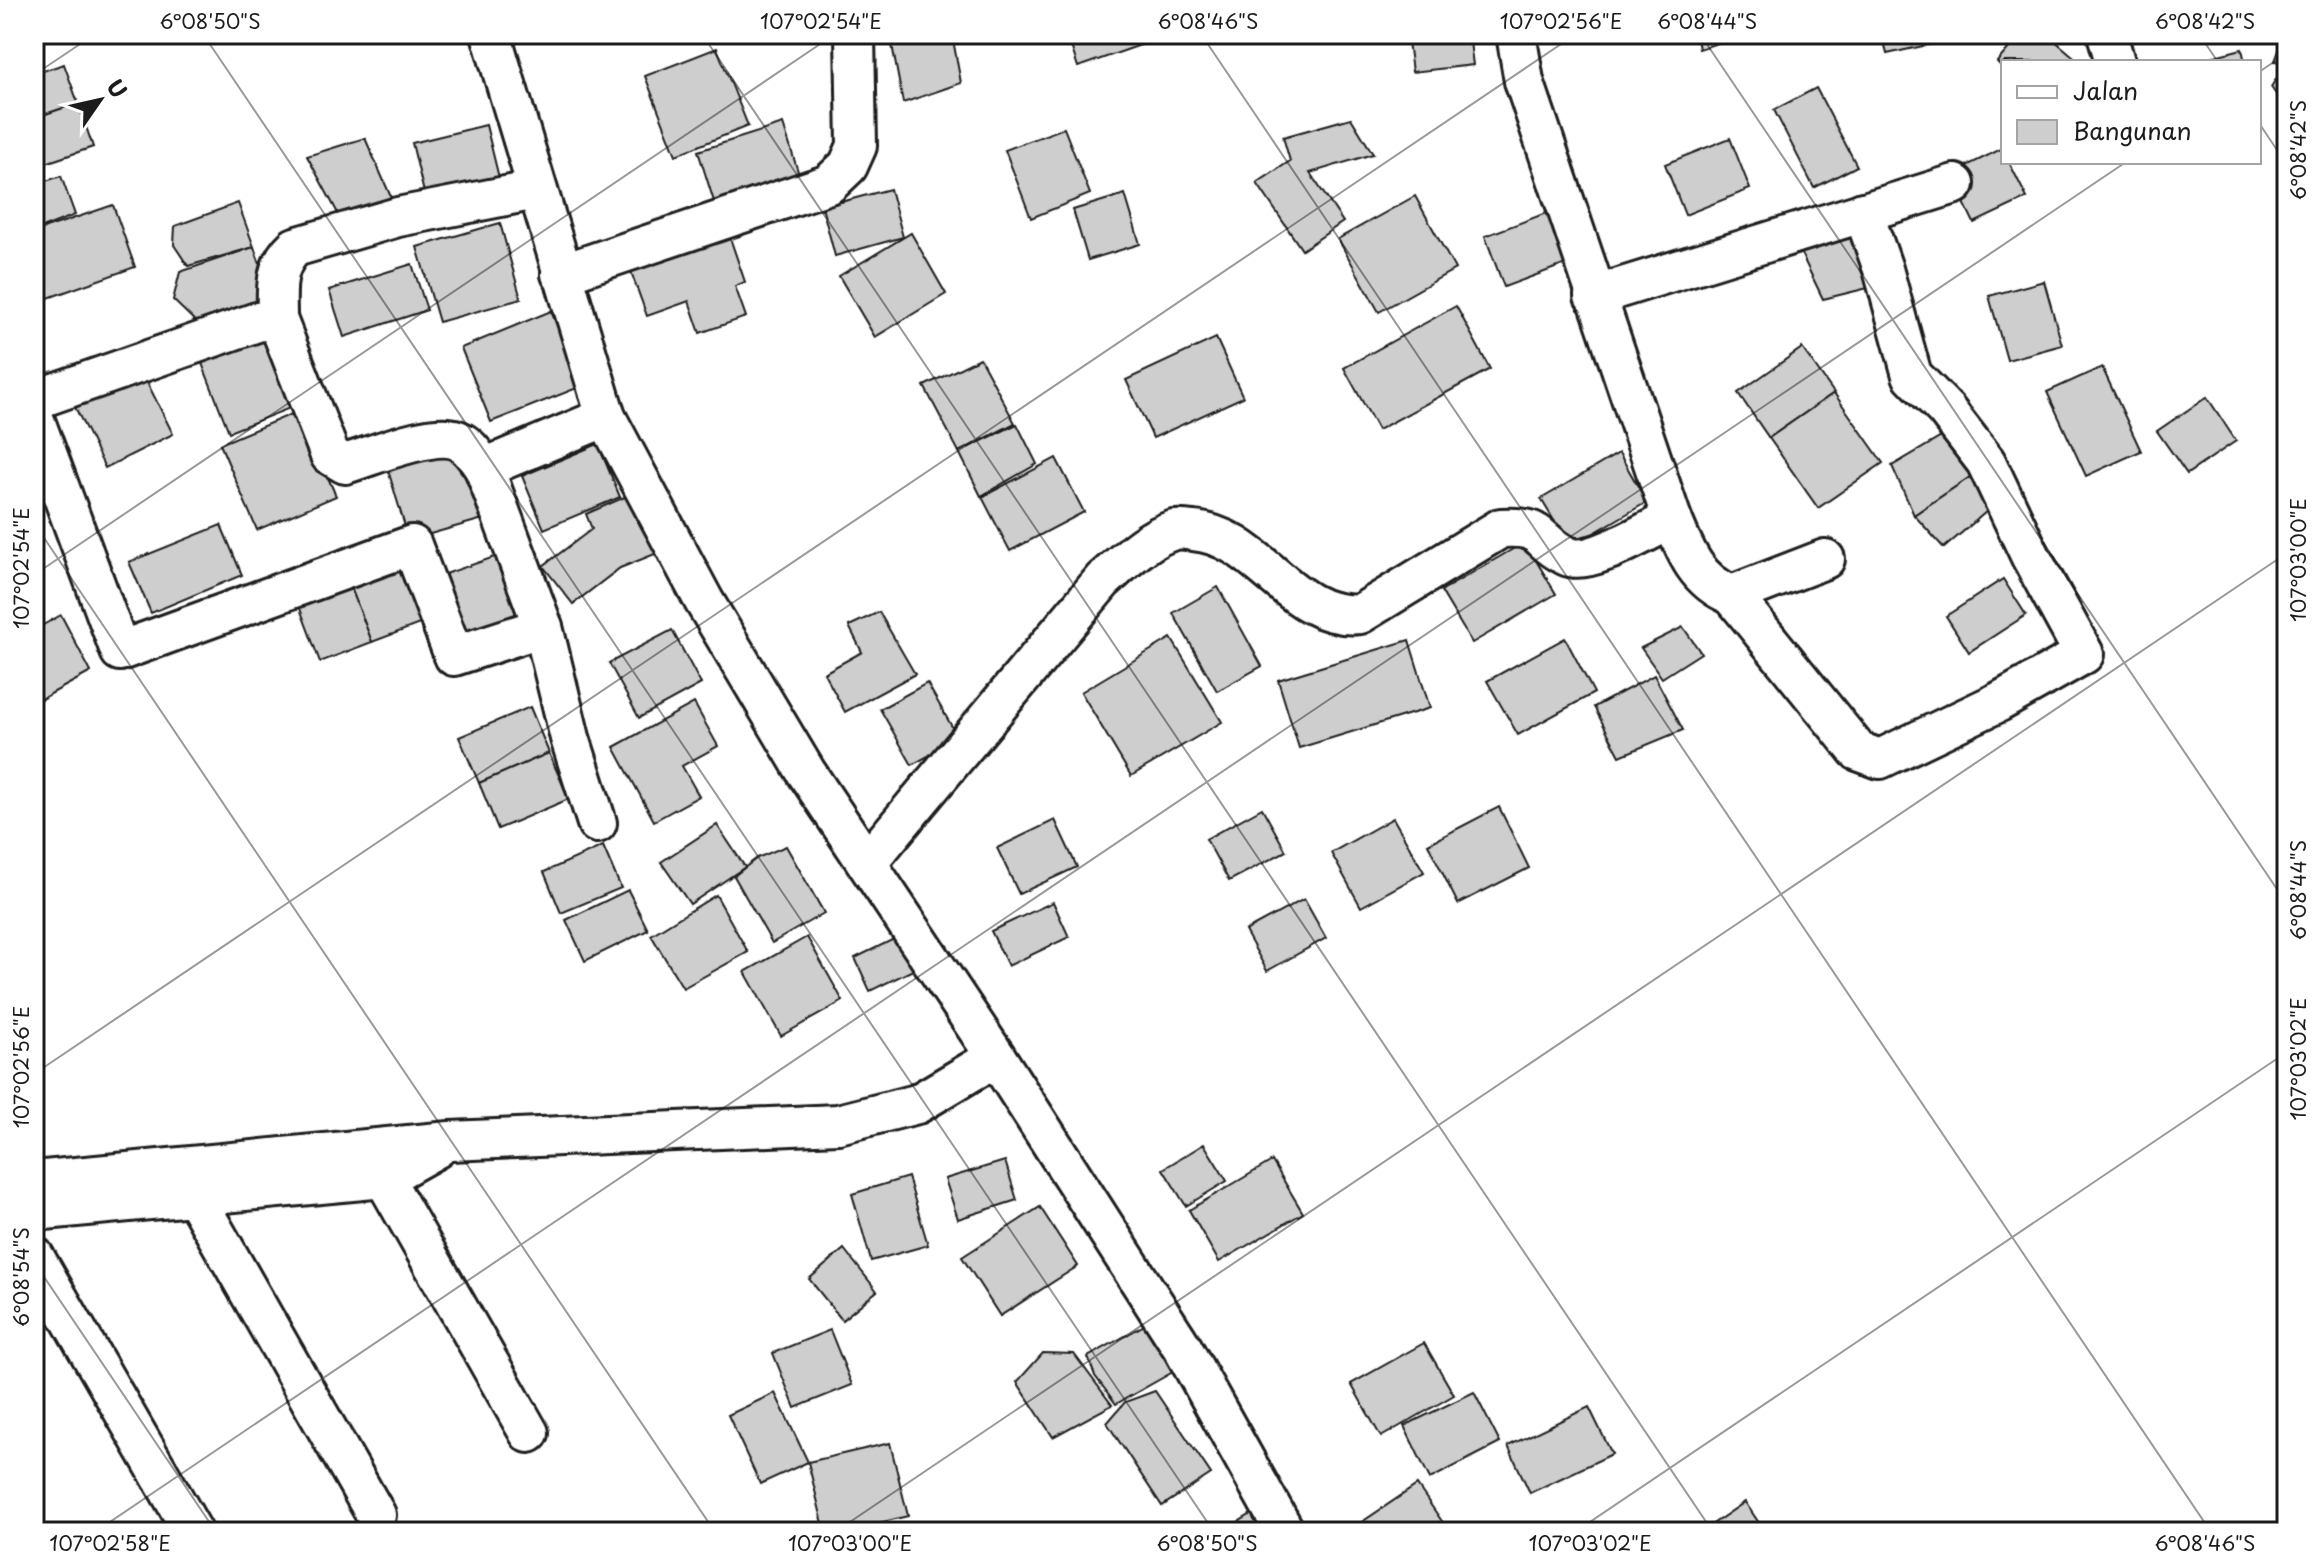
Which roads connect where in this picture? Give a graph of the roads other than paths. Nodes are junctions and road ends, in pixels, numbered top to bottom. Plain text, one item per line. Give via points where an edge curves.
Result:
1 (491, 34) edge
2 (855, 34) edge
3 (1516, 34) edge
4 (2107, 34) edge
5 (2114, 60) edge
6 (1955, 184) dead end
7 (536, 190) junction
8 (1863, 212) junction
9 (561, 274) junction
10 (1594, 296) junction
11 (277, 319) junction
12 (34, 400) edge
13 (606, 417) junction
14 (34, 418) edge
15 (484, 468) junction
16 (1672, 519) junction
17 (1825, 559) dead end
18 (1732, 595) junction
19 (543, 627) junction
20 (597, 823) dead end
21 (867, 863) junction
22 (996, 1057) junction
23 (450, 1141) junction
24 (384, 1178) junction
25 (34, 1181) edge
26 (195, 1197) junction
27 (34, 1211) edge
28 (34, 1256) edge
29 (529, 1433) dead end
30 (376, 1515) dead end
31 (193, 1532) edge
32 (1285, 1532) edge

1 - 7 street
2 - 9 street via 857,146 848,166 829,184
3 - 10 street via 1524,81
4 - 5 street
6 - 8 street
7 - 9 street
7 - 11 street via 398,217 295,247 277,273
8 - 10 street
8 - 18 street via 1912,375 1986,462 2084,654 1880,759 1858,751
9 - 13 street
10 - 16 street
11 - 12 street
11 - 15 street via 335,461 345,464 447,438 468,446
13 - 15 street
13 - 21 street via 704,601
14 - 19 street via 120,651 412,545 454,656
15 - 19 street
16 - 18 street via 1691,563 1716,589
16 - 21 street via 1581,559 1567,557 1523,526 1501,528 1360,614 1345,615 1302,601 1246,549 1209,532 1176,529 1136,551 1103,580
17 - 18 street
19 - 20 street
21 - 22 street
22 - 23 street via 917,1104 838,1124
22 - 32 street via 1182,1347
23 - 24 street
23 - 25 street
24 - 26 street
24 - 29 street
26 - 27 street
26 - 30 street
28 - 31 street

